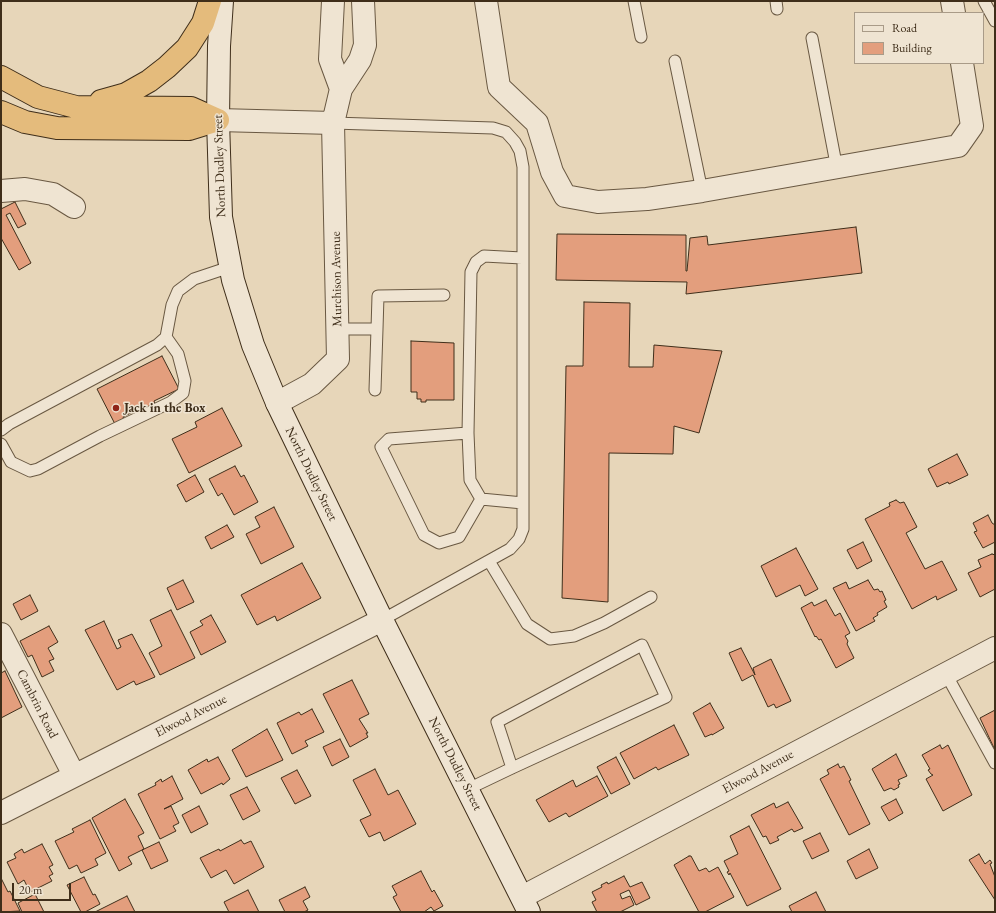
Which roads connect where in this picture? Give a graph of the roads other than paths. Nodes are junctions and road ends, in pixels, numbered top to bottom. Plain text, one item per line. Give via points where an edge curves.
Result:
1 (210, 1) edge
2 (222, 1) edge
3 (333, 1) edge
4 (363, 1) edge
5 (486, 1) edge
6 (634, 1) edge
7 (952, 1) edge
8 (984, 1) edge
9 (954, 12) edge
10 (995, 22) edge
11 (332, 27) junction
12 (365, 31) junction
13 (640, 37) dead end
14 (812, 38) dead end
15 (675, 61) dead end
16 (962, 64) edge
17 (1, 77) edge
18 (341, 89) junction
19 (76, 107) junction
20 (1, 112) edge
21 (218, 120) junction
22 (333, 123) junction
23 (837, 169) junction
24 (1, 191) edge
25 (702, 191) junction
26 (74, 207) dead end
27 (522, 258) junction
28 (230, 267) junction
29 (444, 295) dead end
30 (339, 329) junction
31 (377, 329) junction
32 (166, 337) junction
33 (374, 390) dead end
34 (277, 402) junction
35 (5, 427) edge
36 (468, 433) junction
37 (1, 444) edge
38 (482, 499) junction
39 (523, 502) junction
40 (489, 561) junction
41 (651, 597) dead end
42 (382, 620) junction
43 (1, 634) edge
44 (995, 648) edge
45 (946, 674) junction
46 (995, 763) edge
47 (512, 768) junction
48 (74, 775) junction
49 (468, 789) junction
50 (1, 813) edge
51 (526, 904) edge

1 - 19 highway via 203,23 187,48 167,67 126,94
2 - 21 street, North Dudley Street
3 - 11 street
4 - 12 street
5 - 25 street via 499,88 537,123 552,172 566,196 598,202 647,199
6 - 13 lane
7 - 9 street
8 - 10 lane
11 - 12 street
11 - 18 street via 330,59
12 - 18 street via 365,45 360,60
14 - 23 lane
15 - 25 lane
16 - 23 street via 972,126 958,146
17 - 19 highway via 38,97
18 - 22 street, Murchison Avenue
19 - 21 highway via 191,108
20 - 21 highway via 24,122 57,128 189,129
21 - 22 street
21 - 28 street, North Dudley Street via 221,217
22 - 27 lane via 493,128 506,132 520,151 523,167
22 - 30 street, Murchison Avenue
23 - 25 street
24 - 26 street via 25,189 53,194
27 - 36 lane via 484,256 476,262 471,272
27 - 39 lane
28 - 32 lane via 194,279 178,291 172,304
28 - 34 street, North Dudley Street via 253,345
29 - 31 lane via 378,296
30 - 31 lane
30 - 34 street, Murchison Avenue via 338,359 312,384
31 - 33 lane
32 - 35 lane via 157,345
32 - 37 lane via 178,354 185,382 183,392 171,402 30,471 11,462
34 - 42 street, North Dudley Street
36 - 38 lane via 470,480
36 - 38 lane via 389,438 381,447 424,535 439,543 459,537
38 - 39 lane
39 - 40 lane via 523,529 519,539 510,549
40 - 41 lane via 527,624 550,639 574,636
40 - 42 lane
42 - 48 street, Elwood Avenue
42 - 49 street, North Dudley Street
43 - 48 street, Cambrin Road
44 - 45 street, Elwood Avenue
45 - 46 lane
45 - 51 street, Elwood Avenue
47 - 47 lane via 666,698 642,645 497,722
47 - 49 lane
48 - 50 street, Elwood Avenue
49 - 51 street, North Dudley Street

